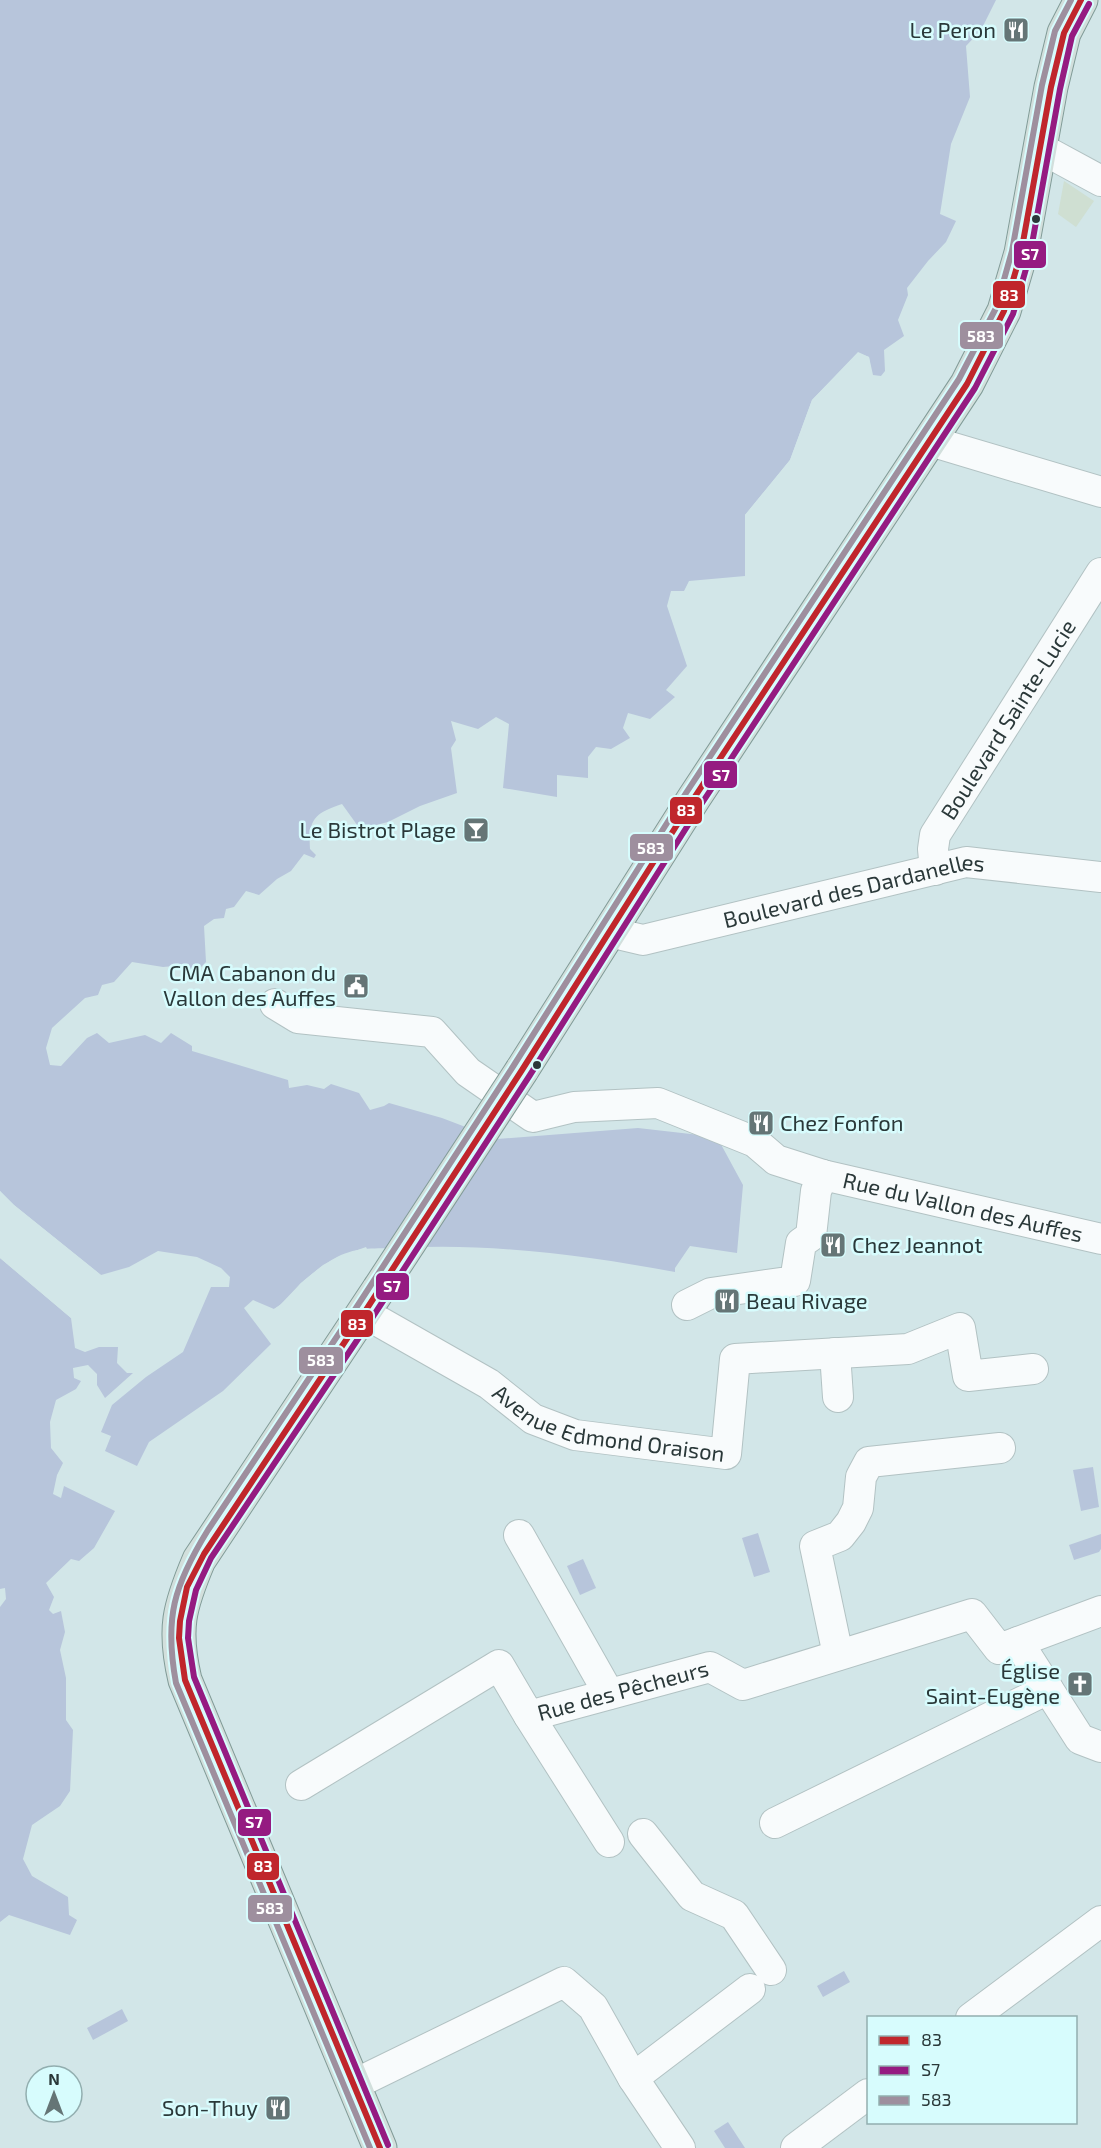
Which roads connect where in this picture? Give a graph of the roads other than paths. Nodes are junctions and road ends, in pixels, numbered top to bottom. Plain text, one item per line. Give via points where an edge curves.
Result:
1 (1081, 0) edge
2 (1041, 148) junction
3 (1101, 181) edge
4 (930, 441) junction
5 (1101, 492) edge
6 (1101, 573) edge
7 (935, 870) junction
8 (1101, 877) edge
9 (609, 932) junction
10 (275, 1004) dead end
11 (823, 1175) junction
12 (1101, 1239) edge
13 (371, 1301) junction
14 (687, 1305) dead end
15 (835, 1353) junction
16 (1033, 1369) dead end
17 (838, 1397) dead end
18 (1000, 1448) dead end
19 (519, 1535) dead end
20 (1101, 1611) edge
21 (1018, 1642) junction
22 (838, 1655) junction
23 (1048, 1689) junction
24 (609, 1694) junction
25 (529, 1716) junction
26 (1101, 1747) edge
27 (301, 1785) dead end
28 (775, 1823) dead end
29 (643, 1834) dead end
30 (609, 1842) dead end
31 (1101, 1921) edge
32 (974, 2016) edge
33 (633, 2078) junction
34 (353, 2085) junction
35 (867, 2095) edge
36 (380, 2148) edge
37 (681, 2148) edge
38 (796, 2148) edge

1 - 2 main road via 1064,33
2 - 3 street
2 - 4 main road via 1021,253 1004,310 967,384
4 - 5 street
4 - 9 main road
6 - 7 street, Boulevard Sainte-Lucie via 935,835
7 - 8 street, Boulevard des Dardanelles via 966,862
7 - 9 street, Boulevard des Dardanelles via 643,940
9 - 13 main road, bridge
10 - 11 street, Rue du Vallon des Auffes via 298,1018 432,1032 468,1072 533,1117 574,1107 658,1102 755,1142 776,1160
11 - 12 street, Rue du Vallon des Auffes
11 - 14 street, Rue du Vallon des Auffes via 816,1191 811,1236 801,1243 795,1281 711,1293
13 - 15 street, Avenue Edmond Oraison via 533,1419 575,1434 726,1454 735,1359
13 - 34 main road via 199,1560 180,1610 178,1633 185,1680
15 - 16 street, Avenue Edmond Oraison via 908,1349 960,1328 968,1376
15 - 17 street
18 - 22 street via 869,1462 861,1477 858,1508 851,1522 840,1536 816,1546
19 - 24 street
20 - 21 street
21 - 22 street, Rue des Pêcheurs via 999,1649 972,1614
21 - 23 street
22 - 24 street, Rue des Pêcheurs via 743,1685 710,1667
23 - 26 street via 1080,1739
23 - 28 street
24 - 25 street, Rue des Pêcheurs
25 - 27 street, Rue des Pêcheurs via 499,1665
25 - 30 street
29 - 33 street via 692,1896 734,1915 760,1979
31 - 32 street
33 - 34 street via 593,2007 564,1982
33 - 37 street
34 - 36 main road
35 - 38 street

